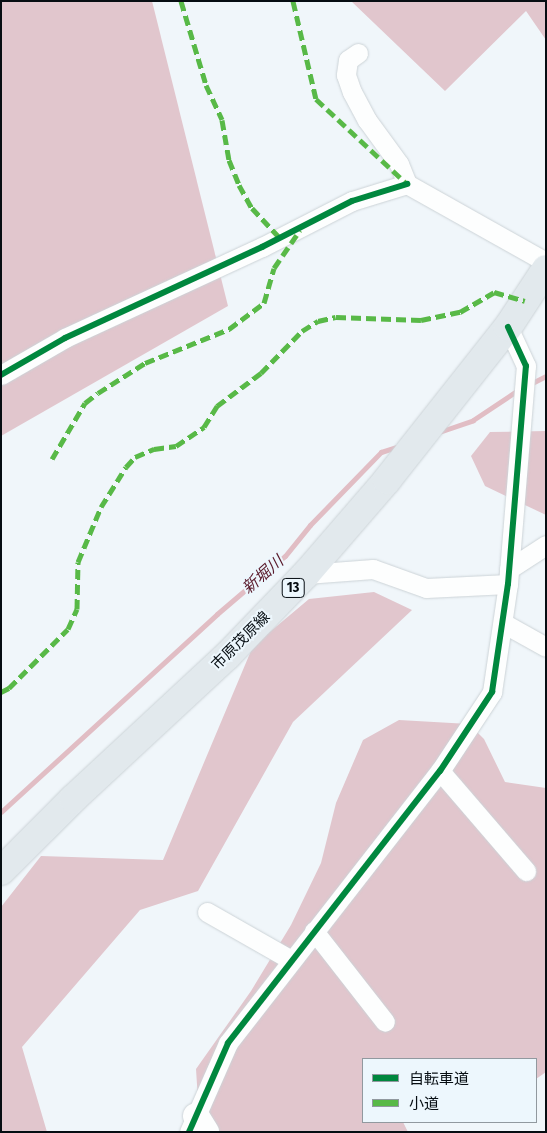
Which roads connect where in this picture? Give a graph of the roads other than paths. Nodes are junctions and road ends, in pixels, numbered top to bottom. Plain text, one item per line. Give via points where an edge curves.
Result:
1 (358, 53) dead end
2 (407, 184) junction
3 (546, 262) edge
4 (546, 269) edge
5 (508, 327) junction
6 (1, 375) edge
7 (546, 545) edge
8 (306, 574) junction
9 (508, 577) junction
10 (503, 623) junction
11 (546, 647) edge
12 (440, 771) junction
13 (1, 871) edge
14 (526, 871) dead end
15 (207, 912) dead end
16 (314, 931) junction
17 (291, 960) junction
18 (385, 1022) dead end
19 (197, 1126) edge

1 - 2 street via 348,60 346,75 352,92 367,120 399,164
2 - 3 street
2 - 6 street via 352,200 262,247 65,338
4 - 5 main road, 市原茂原線 / 13
5 - 8 main road, 市原茂原線 / 13 via 387,480
5 - 9 street via 526,366
7 - 9 street
8 - 9 street via 373,569 426,588
8 - 13 main road, 市原茂原線 / 13 via 227,656 80,792
9 - 10 street
10 - 11 street
10 - 12 street via 492,692
12 - 14 street
12 - 16 street
15 - 17 street
16 - 17 street
16 - 18 street
17 - 19 street via 228,1043

